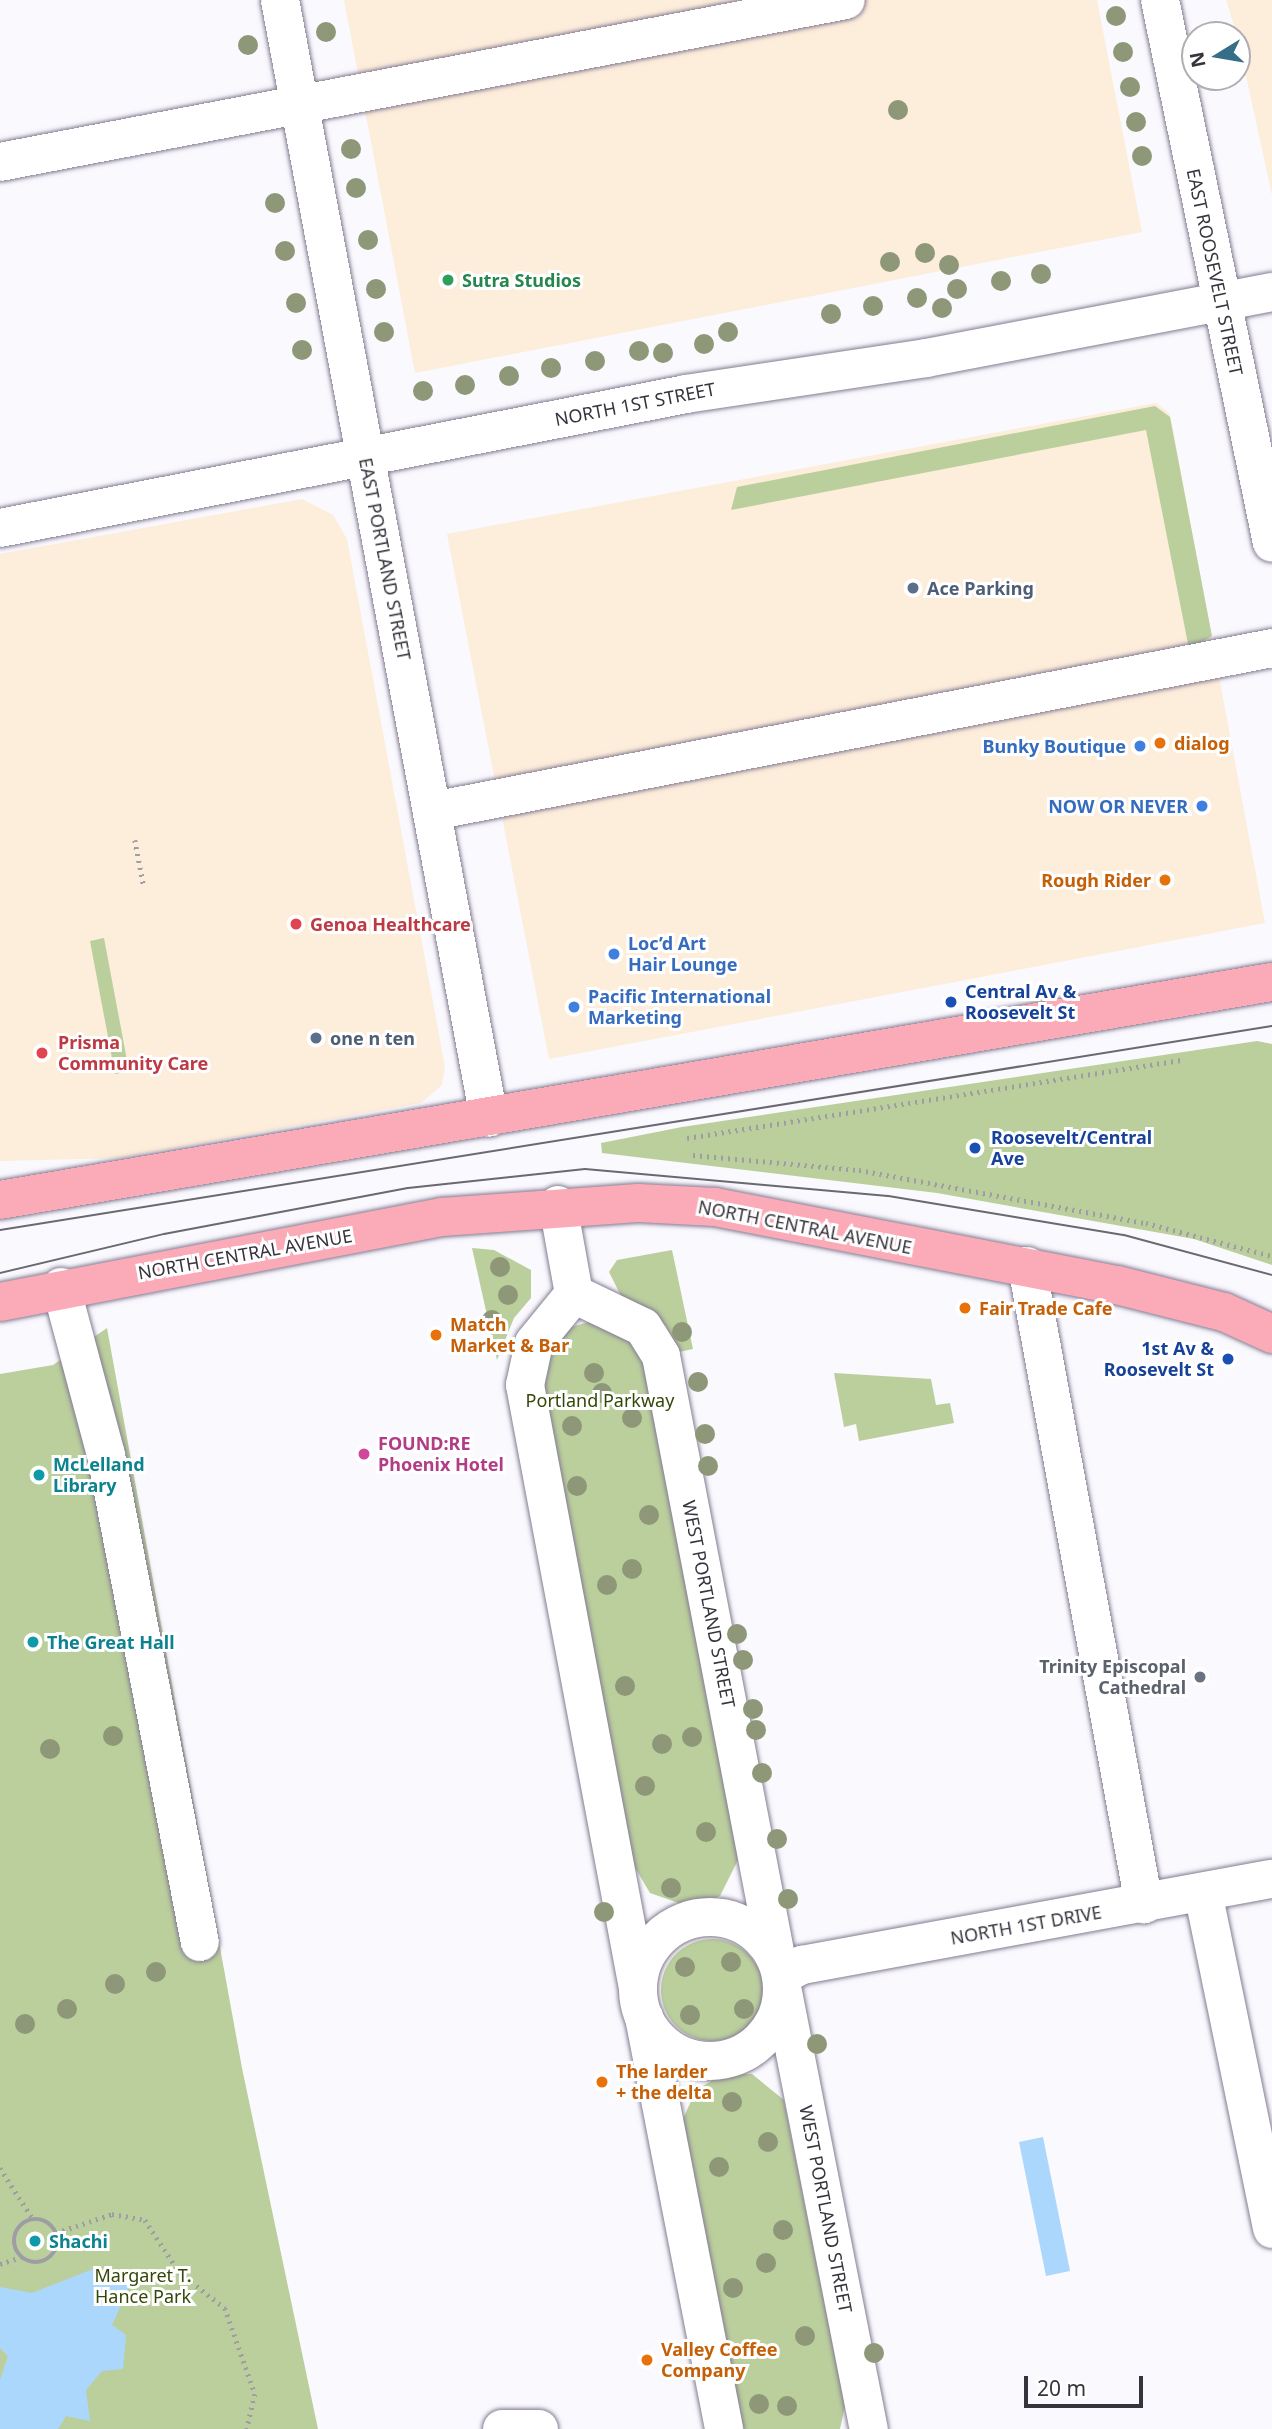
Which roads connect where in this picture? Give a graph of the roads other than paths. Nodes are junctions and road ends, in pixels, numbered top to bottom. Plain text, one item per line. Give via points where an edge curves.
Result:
1 (280, 0) edge
2 (846, 0) edge
3 (1160, 0) edge
4 (300, 104) junction
5 (0, 162) edge
6 (1272, 292) edge
7 (1220, 302) junction
8 (366, 457) junction
9 (0, 528) edge
10 (1272, 543) edge
11 (1272, 648) edge
12 (433, 811) junction
13 (1272, 982) edge
14 (489, 1118) junction
15 (0, 1200) edge
16 (558, 1205) junction
17 (1027, 1266) junction
18 (61, 1287) junction
19 (574, 1294) junction
20 (0, 1302) edge
21 (1272, 1335) edge
22 (1272, 1879) edge
23 (1203, 1892) junction
24 (1144, 1904) junction
25 (201, 1942) dead end
26 (780, 1976) junction
27 (641, 2002) junction
28 (1272, 2229) edge
29 (502, 2429) edge
30 (539, 2429) edge
31 (724, 2429) edge
32 (869, 2429) edge

1 - 4 street, EAST PORTLAND STREET
2 - 4 street
3 - 7 street, EAST ROOSEVELT STREET
4 - 5 street
4 - 8 street, EAST PORTLAND STREET
6 - 7 street, NORTH 1ST STREET
7 - 8 street, NORTH 1ST STREET via 926,358 686,394
7 - 10 street, EAST ROOSEVELT STREET
8 - 9 street, NORTH 1ST STREET
8 - 12 street, EAST PORTLAND STREET
11 - 12 street
12 - 14 street, EAST PORTLAND STREET
13 - 14 main road
14 - 15 main road
16 - 17 main road, NORTH CENTRAL AVENUE via 715,1207
16 - 18 main road, NORTH CENTRAL AVENUE via 442,1217
16 - 19 street
17 - 21 main road, NORTH CENTRAL AVENUE via 1224,1312
17 - 24 street
18 - 20 main road, NORTH CENTRAL AVENUE
18 - 25 street via 106,1455
19 - 26 street, WEST PORTLAND STREET via 643,1327 661,1356
19 - 27 street via 534,1343 525,1385
22 - 23 street, NORTH 1ST DRIVE
23 - 24 street, NORTH 1ST DRIVE
23 - 28 street
24 - 26 street, NORTH 1ST DRIVE via 802,1965
26 - 27 street via 765,2035 724,2060 675,2052
26 - 27 street, WEST PORTLAND STREET via 745,1925 697,1918 655,1942
26 - 32 street, WEST PORTLAND STREET
27 - 31 street
29 - 30 street

